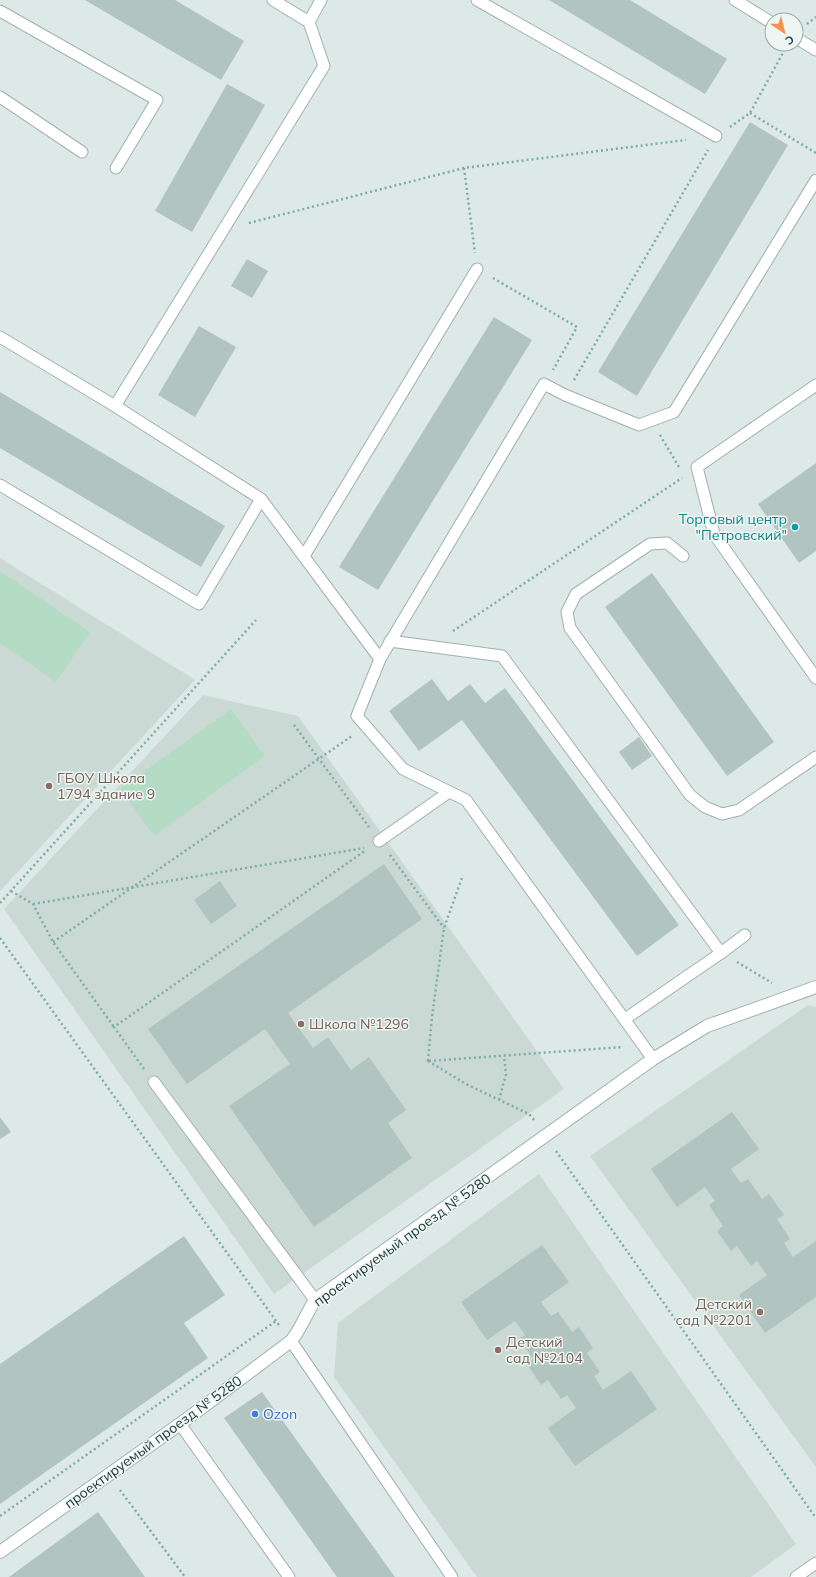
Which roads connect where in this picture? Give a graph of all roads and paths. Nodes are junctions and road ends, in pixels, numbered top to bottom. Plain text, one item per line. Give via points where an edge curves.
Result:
1 (273, 0) edge
2 (321, 0) edge
3 (477, 0) edge
4 (735, 0) edge
5 (0, 11) edge
6 (764, 18) edge
7 (309, 22) junction
8 (804, 43) edge
9 (816, 50) edge
10 (784, 52) edge
11 (0, 97) edge
12 (750, 113) junction
13 (716, 136) junction
14 (82, 152) dead end
15 (816, 153) edge
16 (116, 168) dead end
17 (464, 168) junction
18 (816, 180) edge
19 (224, 229) junction
20 (477, 269) junction
21 (0, 337) edge
22 (544, 384) junction
23 (816, 386) edge
24 (566, 395) junction
25 (115, 406) junction
26 (651, 421) junction
27 (697, 468) junction
28 (684, 476) junction
29 (0, 485) edge
30 (261, 499) junction
31 (304, 556) junction
32 (683, 556) dead end
33 (256, 620) dead end
34 (390, 641) junction
35 (430, 646) junction
36 (380, 659) junction
37 (816, 678) edge
38 (367, 727) junction
39 (816, 757) edge
40 (449, 792) junction
41 (379, 841) dead end
42 (463, 875) dead end
43 (133, 887) junction
44 (11, 891) junction
45 (0, 903) edge
46 (32, 904) junction
47 (745, 935) dead end
48 (0, 938) edge
49 (53, 942) junction
50 (721, 953) junction
51 (816, 987) edge
52 (792, 995) junction
53 (625, 1019) junction
54 (114, 1027) junction
55 (643, 1045) junction
56 (504, 1056) junction
57 (653, 1059) junction
58 (428, 1061) junction
59 (154, 1082) joint
60 (499, 1100) junction
61 (545, 1136) junction
62 (315, 1300) junction
63 (276, 1321) junction
64 (291, 1341) junction
65 (180, 1424) junction
66 (108, 1475) junction
67 (0, 1516) edge
68 (816, 1518) edge
69 (0, 1552) edge
70 (816, 1562) edge
71 (185, 1577) edge
72 (289, 1577) edge
73 (452, 1577) edge
74 (796, 1577) edge

1 - 7 lane
2 - 7 lane
3 - 13 lane
4 - 6 lane
5 - 16 lane via 157,100
7 - 19 lane via 324,66
8 - 9 lane
10 - 12 path
11 - 14 lane
12 - 13 path
12 - 15 path
13 - 17 path
13 - 24 path
17 - 19 path
17 - 20 path
18 - 26 lane via 674,412
19 - 25 lane
20 - 22 path via 577,327
20 - 31 lane
21 - 25 lane
22 - 24 lane
22 - 34 lane
23 - 27 lane
24 - 26 lane via 639,425
25 - 30 lane
26 - 28 path
27 - 28 path
27 - 37 lane via 714,534
28 - 35 path
29 - 30 lane via 199,604
30 - 31 lane
31 - 36 lane
32 - 39 lane via 667,543 650,544 576,594 568,612 570,628 690,795 705,808 722,814 739,810
33 - 44 path
34 - 35 lane
34 - 36 lane
35 - 50 lane via 502,656
36 - 38 lane via 357,716
38 - 40 lane via 403,769
38 - 43 path
40 - 41 lane
40 - 53 lane via 466,800
42 - 58 path via 444,928
43 - 46 path
43 - 49 path
43 - 54 path via 370,847
44 - 45 path
44 - 46 path
46 - 49 path
47 - 50 lane
48 - 63 path
49 - 54 path
50 - 52 path
50 - 53 lane
51 - 52 street, проектируемый проезд № 5280
52 - 57 street, проектируемый проезд № 5280 via 707,1026
53 - 55 lane
54 - 59 path
55 - 56 path
55 - 57 lane
56 - 58 path
56 - 60 path via 506,1074
57 - 61 street, проектируемый проезд № 5280
58 - 60 path
59 - 62 lane
60 - 61 path via 529,1114
61 - 62 street, проектируемый проезд № 5280
61 - 68 path
62 - 64 street, проектируемый проезд № 5280 via 306,1313 300,1330
63 - 64 path
63 - 67 path
64 - 65 street, проектируемый проезд № 5280
64 - 73 lane
65 - 66 street, проектируемый проезд № 5280
65 - 72 lane
66 - 69 street, проектируемый проезд № 5280
66 - 71 path
70 - 74 lane

